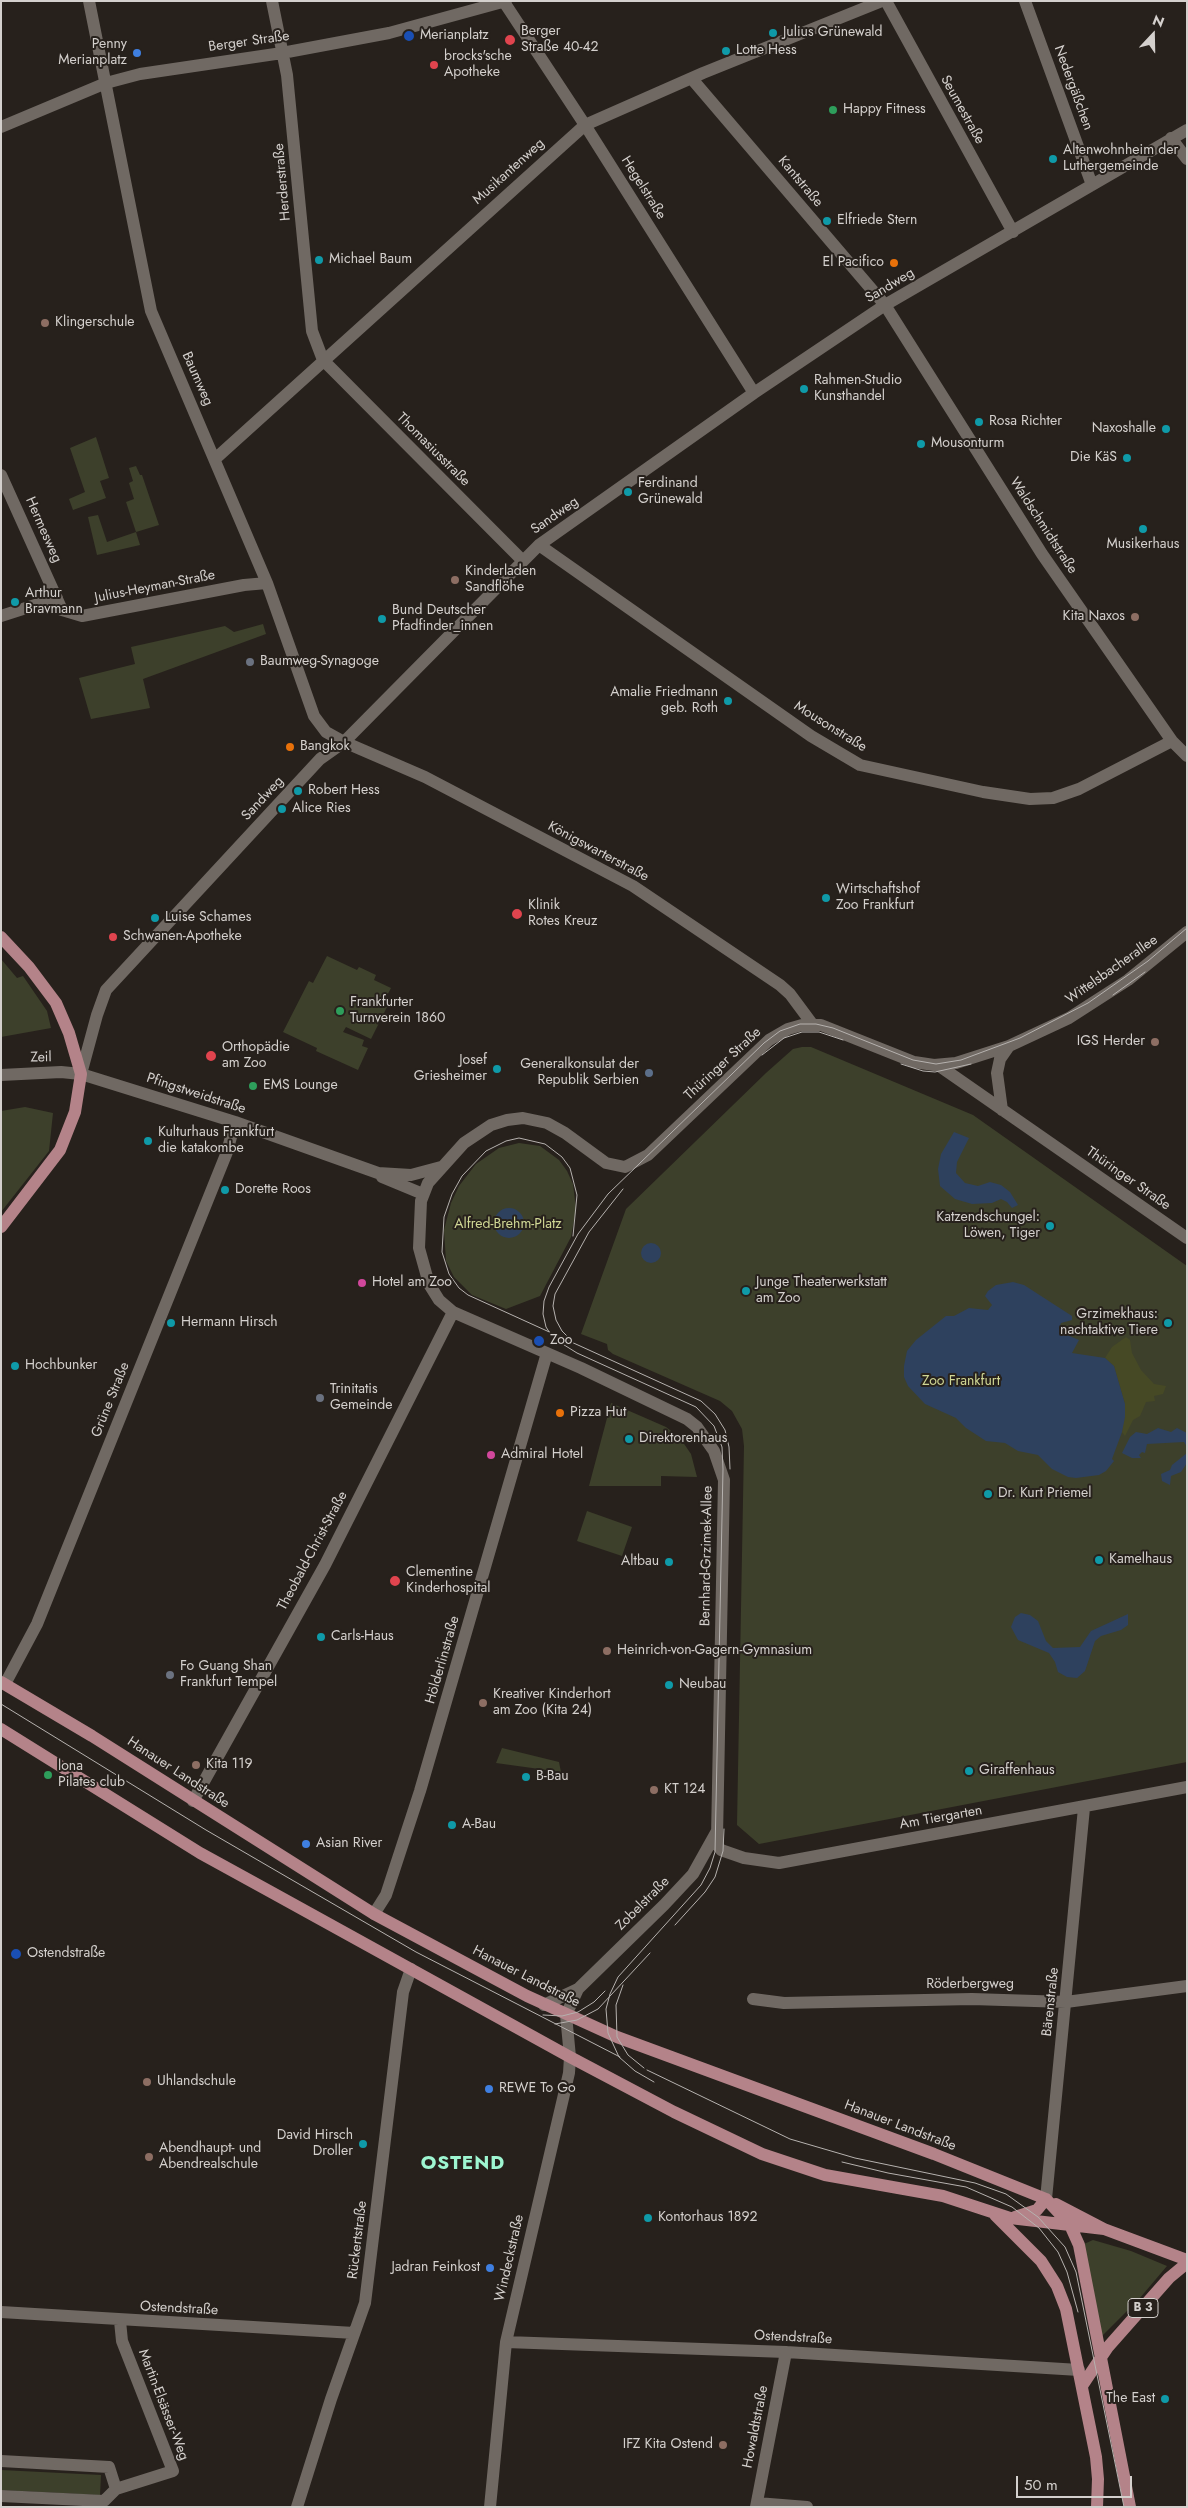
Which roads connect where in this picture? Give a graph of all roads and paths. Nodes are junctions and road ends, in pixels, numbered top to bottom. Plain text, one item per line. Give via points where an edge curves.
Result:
1 (89, 1) edge
2 (272, 1) edge
3 (882, 1) edge
4 (886, 1) edge
5 (1025, 1) edge
6 (504, 2) edge
7 (282, 53) junction
8 (692, 79) junction
9 (106, 83) junction
10 (585, 125) junction
11 (1, 127) edge
12 (1187, 130) edge
13 (1171, 138) junction
14 (1187, 159) edge
15 (1092, 185) junction
16 (1013, 232) junction
17 (885, 305) junction
18 (323, 360) junction
19 (754, 393) junction
20 (216, 459) junction
21 (1, 475) edge
22 (539, 545) junction
23 (522, 560) junction
24 (267, 583) junction
25 (57, 598) junction
26 (1, 616) edge
27 (1172, 741) junction
28 (344, 742) junction
29 (1187, 756) edge
30 (1187, 932) edge
31 (1, 937) edge
32 (813, 1025) junction
33 (1009, 1046) junction
34 (938, 1065) junction
35 (81, 1074) junction
36 (1, 1075) edge
37 (1002, 1110) junction
38 (235, 1122) junction
39 (444, 1165) junction
40 (356, 1166) junction
41 (423, 1194) junction
42 (1, 1228) edge
43 (1187, 1238) edge
44 (453, 1312) junction
45 (547, 1353) junction
46 (3, 1683) edge
47 (1, 1730) edge
48 (1187, 1787) edge
49 (192, 1801) junction
50 (1084, 1808) junction
51 (717, 1831) junction
52 (374, 1914) junction
53 (411, 1969) junction
54 (1187, 1986) edge
55 (578, 1989) junction
56 (753, 1999) dead end
57 (1066, 2002) junction
58 (544, 2005) junction
59 (566, 2017) junction
60 (570, 2057) junction
61 (1046, 2199) junction
62 (994, 2214) junction
63 (1010, 2218) junction
64 (1070, 2226) junction
65 (1104, 2228) junction
66 (1187, 2262) edge
67 (1, 2312) edge
68 (120, 2321) junction
69 (354, 2333) junction
70 (506, 2342) junction
71 (786, 2352) junction
72 (1101, 2356) junction
73 (1079, 2370) junction
74 (1082, 2386) junction
75 (1, 2461) edge
76 (116, 2489) junction
77 (1, 2496) edge
78 (757, 2505) edge
79 (297, 2507) edge
80 (490, 2507) edge
81 (806, 2507) edge
82 (1096, 2507) edge
83 (1130, 2507) edge

1 - 9 street, Baumweg
2 - 7 street, Herderstraße
3 - 8 street, Musikantenweg
4 - 16 street, Seumestraße
5 - 15 street, Nedergäßchen
6 - 7 street, Berger Straße via 389,32
6 - 10 street, Hegelstraße
7 - 9 street, Berger Straße via 178,68
7 - 18 street, Herderstraße via 287,75 312,331
8 - 10 street, Musikantenweg
8 - 17 street, Kantstraße
9 - 11 street, Berger Straße
9 - 20 street, Baumweg via 151,311
10 - 18 street, Musikantenweg
10 - 19 street, Hegelstraße
12 - 13 street, Sandweg
13 - 14 street
13 - 15 street, Sandweg
15 - 16 street, Sandweg
16 - 17 street, Sandweg
17 - 19 street, Sandweg
17 - 27 street, Waldschmidtstraße via 1042,554
18 - 20 street, Musikantenweg
18 - 23 street, Thomasiusstraße
19 - 22 street, Sandweg
20 - 24 street, Baumweg
21 - 25 street, Hermesweg
22 - 23 street, Sandweg
22 - 27 street, Mousonstraße via 811,736 860,765 983,792 1030,799 1053,798 1079,790
23 - 28 street, Sandweg
24 - 25 street, Julius-Heyman-Straße via 82,616 62,610
24 - 28 street, Baumweg via 314,716 326,732
25 - 26 street
27 - 29 street, Waldschmidtstraße
28 - 32 street, Königswarterstraße via 425,777 633,886 780,985
28 - 35 street, Sandweg via 320,759 106,990
30 - 33 street, Wittelsbacherallee via 1106,996 1048,1029
31 - 35 main road via 56,1003
32 - 34 street, Thüringer Straße via 838,1030 914,1062
32 - 39 street, Thüringer Straße via 788,1029 769,1040 644,1158 626,1167 612,1166 555,1127 522,1118 498,1122 483,1129 464,1143
33 - 34 street, Wittelsbacherallee via 968,1060
33 - 37 street via 1000,1059 996,1077
34 - 37 street, Thüringer Straße
35 - 36 street, Zeil
35 - 38 street, Pfingstweidstraße
35 - 42 main road via 75,1112 64,1142
37 - 43 street, Thüringer Straße
38 - 40 street, Pfingstweidstraße
38 - 46 street, Grüne Straße via 227,1152 38,1624
39 - 40 street, Pfingstweidstraße via 422,1173 397,1175
39 - 41 street
40 - 41 street, Pfingstweidstraße
41 - 44 street via 421,1259 432,1289
44 - 45 street
44 - 49 street, Theobald-Christ-Straße via 325,1565
45 - 51 street, Bernhard-Grzimek-Allee via 691,1422 714,1451 724,1480
45 - 52 street, Hölderlinstraße via 420,1791 386,1895
46 - 49 main road, Hanauer Landstraße
47 - 53 main road via 200,1853
48 - 50 street, Am Tiergarten
49 - 52 main road, Hanauer Landstraße
50 - 51 street, Am Tiergarten via 779,1863 723,1851 718,1846
50 - 57 street, Bärenstraße
51 - 55 street, Zobelstraße via 688,1881
52 - 58 main road, Hanauer Landstraße
53 - 60 main road
53 - 69 street, Rückertstraße via 403,1992 365,2303
54 - 57 street, Röderbergweg
55 - 58 street, Zobelstraße
55 - 59 street, Zobelstraße
56 - 57 street, Röderbergweg via 784,2002 972,1998
57 - 61 street, Bärenstraße
58 - 59 main road, Hanauer Landstraße
59 - 60 street, Windeckstraße
59 - 61 main road, Hanauer Landstraße
60 - 62 main road via 716,2133 786,2163 825,2175 944,2196
60 - 70 street, Windeckstraße via 569,2073
61 - 63 main road via 1037,2210
61 - 64 main road, Hanauer Landstraße
61 - 65 main road
62 - 63 main road
62 - 73 main road via 1035,2254 1051,2275 1064,2304
63 - 64 main road
64 - 65 main road
64 - 72 main road, Hanauer Landstraße via 1081,2253
65 - 66 main road
66 - 72 main road, B 3
67 - 68 street, Ostendstraße
68 - 69 street, Ostendstraße
68 - 76 street, Martin-Elsässer-Weg via 122,2341 173,2471
69 - 79 street, Rückertstraße
70 - 71 street, Ostendstraße
70 - 80 street, Windeckstraße
71 - 73 street, Ostendstraße
71 - 78 street, Howaldtstraße
72 - 74 main road, B 3
72 - 83 main road, Hanauer Landstraße
73 - 74 main road
74 - 82 main road via 1097,2463
75 - 76 street via 108,2467
76 - 77 street, Martin-Elsässer-Weg via 104,2501
78 - 81 street

